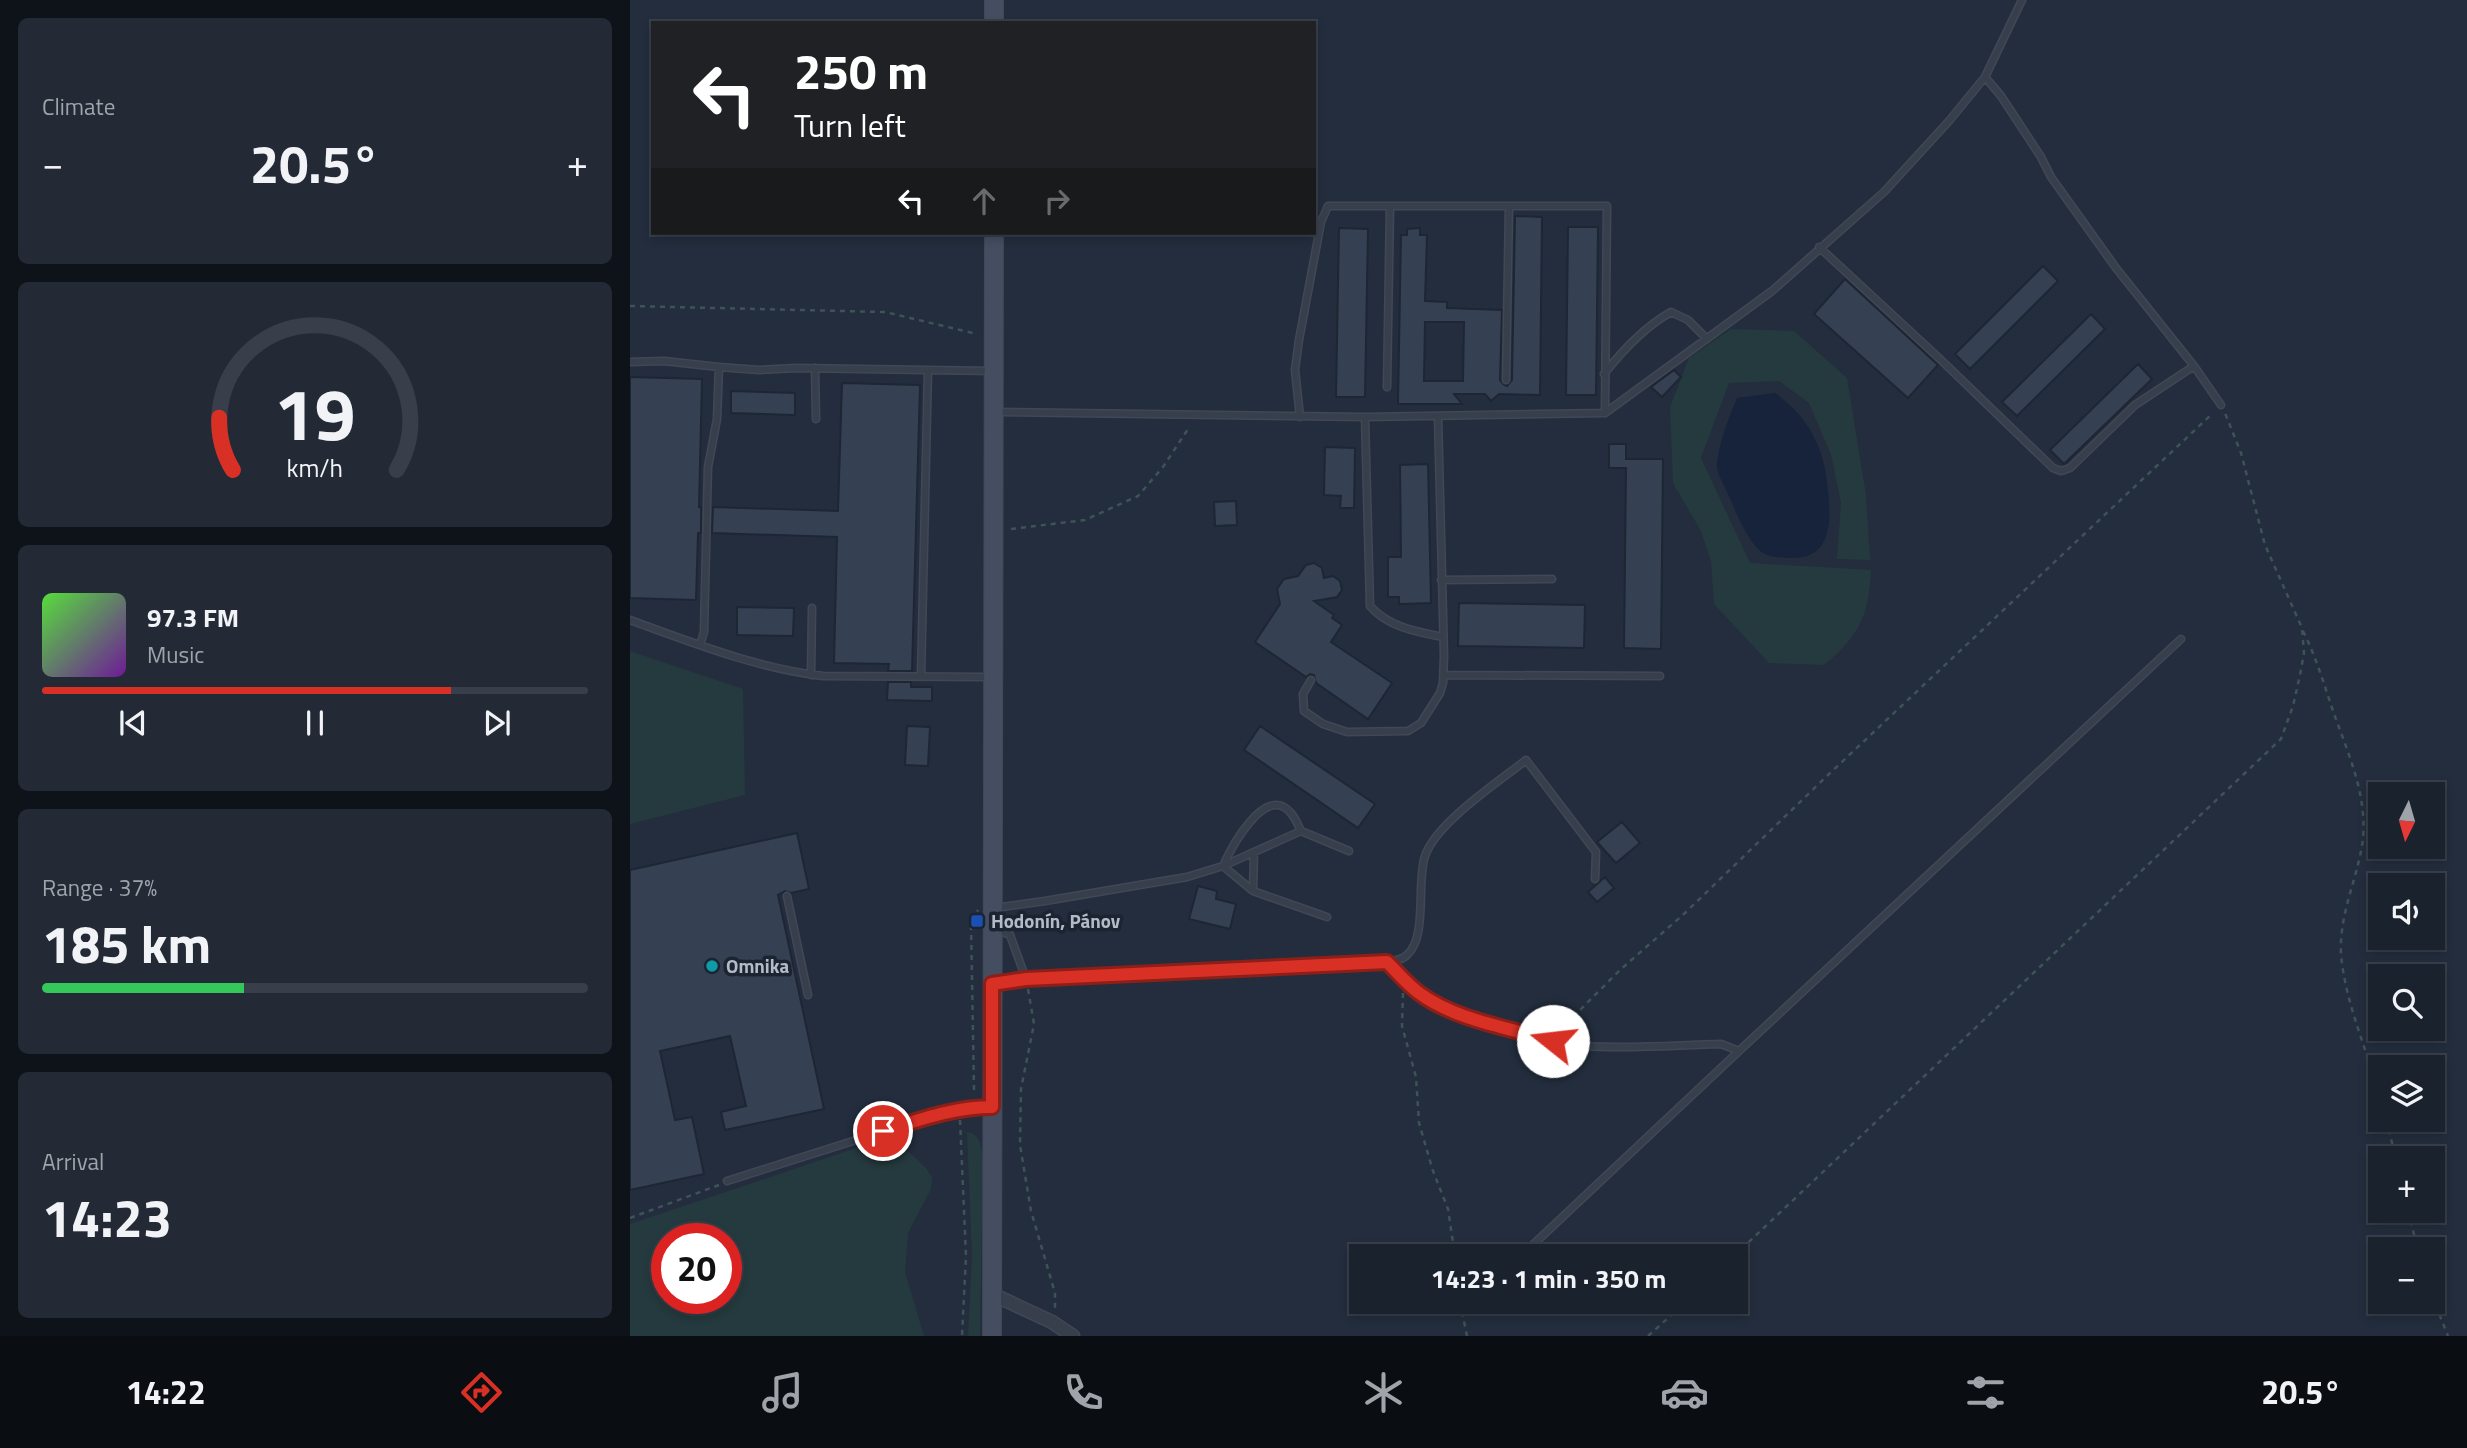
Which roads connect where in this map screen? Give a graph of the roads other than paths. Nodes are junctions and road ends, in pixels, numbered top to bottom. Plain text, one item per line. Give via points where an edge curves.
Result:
1 (994, 0) edge
2 (2022, 0) edge
3 (994, 21) edge
4 (1985, 77) junction
5 (1390, 206) junction
6 (1509, 206) junction
7 (994, 235) edge
8 (1819, 247) junction
9 (1707, 339) junction
10 (630, 362) edge
11 (2194, 366) junction
12 (719, 367) junction
13 (815, 368) junction
14 (928, 370) junction
15 (994, 372) junction
16 (1604, 374) junction
17 (1506, 380) dead end
18 (1387, 387) dead end
19 (2221, 405) road end
20 (993, 412) junction
21 (1605, 413) junction
22 (1438, 416) junction
23 (1300, 417) junction
24 (1365, 417) junction
25 (816, 419) dead end
26 (1552, 579) dead end
27 (1441, 580) junction
28 (812, 608) dead end
29 (630, 620) edge
30 (1443, 637) junction
31 (2180, 639) dead end
32 (700, 645) junction
33 (811, 675) junction
34 (1444, 675) junction
35 (1660, 676) dead end
36 (921, 677) junction
37 (992, 677) junction
38 (1311, 680) dead end
39 (1301, 831) junction
40 (1349, 851) dead end
41 (1254, 853) junction
42 (1223, 866) junction
43 (1595, 879) dead end
44 (1252, 891) junction
45 (787, 897) dead end
46 (992, 908) junction
47 (1327, 917) dead end
48 (992, 928) junction
49 (1387, 962) junction
50 (1026, 979) junction
51 (992, 984) junction
52 (808, 995) dead end
53 (1739, 1051) junction
54 (984, 1107) junction
55 (727, 1181) road end
56 (1534, 1244) edge
57 (992, 1294) junction
58 (992, 1336) edge
59 (1073, 1336) edge

1 - 3 main road
2 - 4 lane
4 - 8 lane via 1884,192
4 - 11 lane via 2050,177
5 - 6 lane
5 - 18 lane
5 - 23 lane via 1328,206 1321,222 1298,340 1295,370
6 - 16 lane via 1607,206
6 - 17 lane
7 - 15 main road
8 - 9 lane via 1772,291
8 - 11 lane via 2061,471 2070,468 2135,405
9 - 16 lane via 1688,320 1671,312 1658,319
9 - 21 lane
10 - 12 lane
11 - 19 lane
12 - 13 lane
12 - 32 lane via 717,419 708,467
13 - 14 lane
13 - 25 lane
14 - 15 lane
14 - 36 lane
15 - 20 main road
16 - 21 lane
20 - 23 lane
20 - 37 main road
21 - 22 lane
22 - 24 lane
22 - 27 lane
23 - 24 lane
24 - 30 lane via 1370,606 1379,617 1415,632
26 - 27 lane
27 - 30 lane
28 - 33 lane
29 - 32 lane
30 - 34 lane
31 - 53 lane
32 - 33 lane
33 - 36 lane
34 - 35 lane
34 - 38 lane via 1440,693 1421,723 1408,731 1382,732 1347,732 1304,711 1303,694
36 - 37 lane
37 - 46 main road
39 - 40 lane
39 - 41 lane
39 - 42 lane via 1290,811 1266,807 1234,842
41 - 42 lane
41 - 44 lane
42 - 44 lane
42 - 46 lane via 1187,877
43 - 49 lane via 1596,852 1526,760 1449,822 1429,845 1422,867 1415,946 1402,959
44 - 47 lane
45 - 52 lane
46 - 48 main road
48 - 50 lane via 1010,935
48 - 51 main road
49 - 50 lane
49 - 53 lane via 1420,993 1456,1012 1550,1040 1587,1046 1721,1044
50 - 51 lane
51 - 54 main road
53 - 56 lane
54 - 55 lane via 935,1115
54 - 57 main road
57 - 58 main road
57 - 59 street

